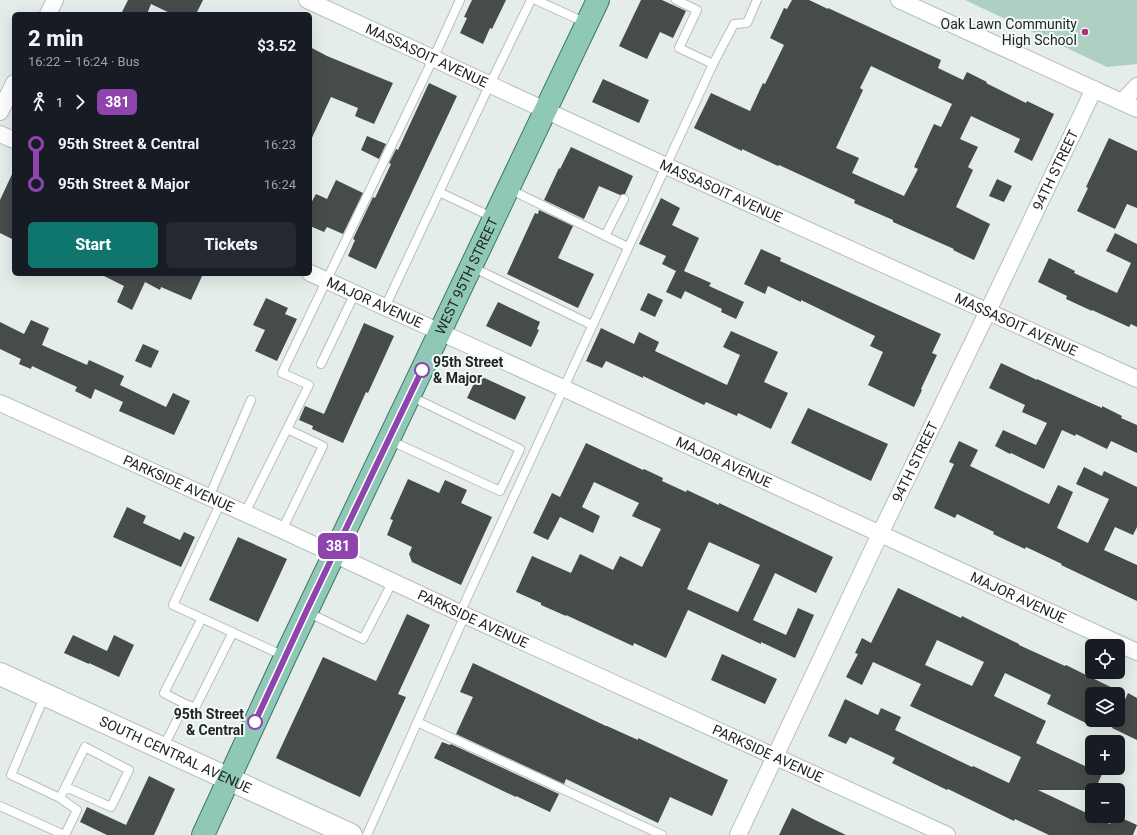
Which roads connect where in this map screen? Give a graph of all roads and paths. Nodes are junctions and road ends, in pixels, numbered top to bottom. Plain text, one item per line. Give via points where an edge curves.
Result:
1 (55, 0) edge
2 (307, 0) edge
3 (460, 0) edge
4 (531, 0) edge
5 (536, 0) edge
6 (598, 0) edge
7 (676, 0) edge
8 (757, 0) edge
9 (899, 0) edge
10 (49, 12) edge
11 (587, 24) junction
12 (433, 59) junction
13 (712, 64) junction
14 (490, 84) junction
15 (1137, 86) edge
16 (12, 87) edge
17 (1094, 89) junction
18 (1122, 102) junction
19 (1137, 109) edge
20 (546, 110) junction
21 (0, 112) edge
22 (0, 134) edge
23 (12, 139) edge
24 (666, 166) junction
25 (508, 189) junction
26 (439, 192) junction
27 (624, 199) dead end
28 (494, 218) junction
29 (605, 236) junction
30 (628, 247) junction
31 (471, 267) junction
32 (312, 274) edge
33 (326, 280) junction
34 (355, 293) junction
35 (385, 307) junction
36 (988, 311) junction
37 (592, 325) junction
38 (440, 332) junction
39 (321, 364) dead end
40 (1137, 379) edge
41 (563, 388) junction
42 (410, 396) junction
43 (251, 400) dead end
44 (0, 403) edge
45 (287, 429) junction
46 (389, 440) junction
47 (215, 500) junction
48 (245, 513) junction
49 (282, 530) junction
50 (880, 534) junction
51 (334, 554) junction
52 (393, 581) junction
53 (306, 612) junction
54 (462, 614) junction
55 (202, 618) junction
56 (233, 632) junction
57 (1137, 652) edge
58 (285, 657) junction
59 (0, 674) edge
60 (45, 695) junction
61 (185, 704) junction
62 (417, 722) junction
63 (162, 749) junction
64 (775, 756) junction
65 (229, 780) junction
66 (66, 786) junction
67 (60, 798) junction
68 (0, 806) edge
69 (65, 835) edge
70 (203, 835) edge
71 (354, 835) edge
72 (662, 835) edge
73 (738, 835) edge
74 (947, 835) edge

1 - 10 street
2 - 12 street, MASSASOIT AVENUE
3 - 12 lane
4 - 14 lane
5 - 11 lane
6 - 11 main road, WEST 95TH STREET
7 - 13 lane via 697,10 679,48
8 - 13 lane via 747,22 734,24
9 - 17 street
11 - 20 main road, WEST 95TH STREET
12 - 14 street, MASSASOIT AVENUE
12 - 33 lane
13 - 24 lane
14 - 20 street, MASSASOIT AVENUE
14 - 26 lane
15 - 18 street
16 - 21 street
17 - 18 street
17 - 36 street, 94TH STREET
18 - 19 street
20 - 24 street, MASSASOIT AVENUE
20 - 25 main road, WEST 95TH STREET
22 - 23 street
24 - 30 lane
24 - 36 street, MASSASOIT AVENUE
25 - 28 main road, WEST 95TH STREET
25 - 29 lane
26 - 28 lane
26 - 35 lane
27 - 29 lane
28 - 31 main road, WEST 95TH STREET
29 - 30 lane
30 - 37 lane
31 - 37 lane
31 - 38 main road, WEST 95TH STREET
32 - 33 street, MAJOR AVENUE
33 - 34 street, MAJOR AVENUE
33 - 45 lane via 282,373 309,385
34 - 35 street, MAJOR AVENUE
34 - 39 lane
35 - 38 street, MAJOR AVENUE
36 - 40 street, MASSASOIT AVENUE
36 - 50 street, 94TH STREET
37 - 41 lane
38 - 41 street, MAJOR AVENUE
38 - 42 main road, WEST 95TH STREET
41 - 50 street, MAJOR AVENUE
41 - 54 lane
42 - 46 main road, WEST 95TH STREET
42 - 46 lane via 520,449 500,491
43 - 47 lane
44 - 47 street, PARKSIDE AVENUE
45 - 48 lane
45 - 49 lane via 323,446
46 - 51 main road, WEST 95TH STREET
47 - 48 street, PARKSIDE AVENUE
47 - 55 lane via 173,605
48 - 49 street, PARKSIDE AVENUE
49 - 51 street, PARKSIDE AVENUE
50 - 57 street, MAJOR AVENUE
50 - 64 street, 94TH STREET
51 - 52 street, PARKSIDE AVENUE
51 - 53 main road, WEST 95TH STREET
52 - 53 lane via 363,639
52 - 54 street, PARKSIDE AVENUE
53 - 58 main road, WEST 95TH STREET
54 - 62 lane
54 - 64 street, PARKSIDE AVENUE
55 - 56 lane
55 - 61 lane via 164,694
56 - 58 lane
56 - 61 lane via 195,708
58 - 65 main road, WEST 95TH STREET
59 - 60 street, SOUTH CENTRAL AVENUE
60 - 63 street, SOUTH CENTRAL AVENUE
60 - 67 lane via 10,775
61 - 63 lane
62 - 71 lane
62 - 72 lane
63 - 65 street, SOUTH CENTRAL AVENUE
64 - 73 street, 94TH STREET
64 - 74 street, PARKSIDE AVENUE
65 - 70 main road, WEST 95TH STREET
65 - 71 street, SOUTH CENTRAL AVENUE
66 - 66 lane via 111,807 129,770 85,747
66 - 67 lane
67 - 69 lane via 77,810
68 - 69 lane

